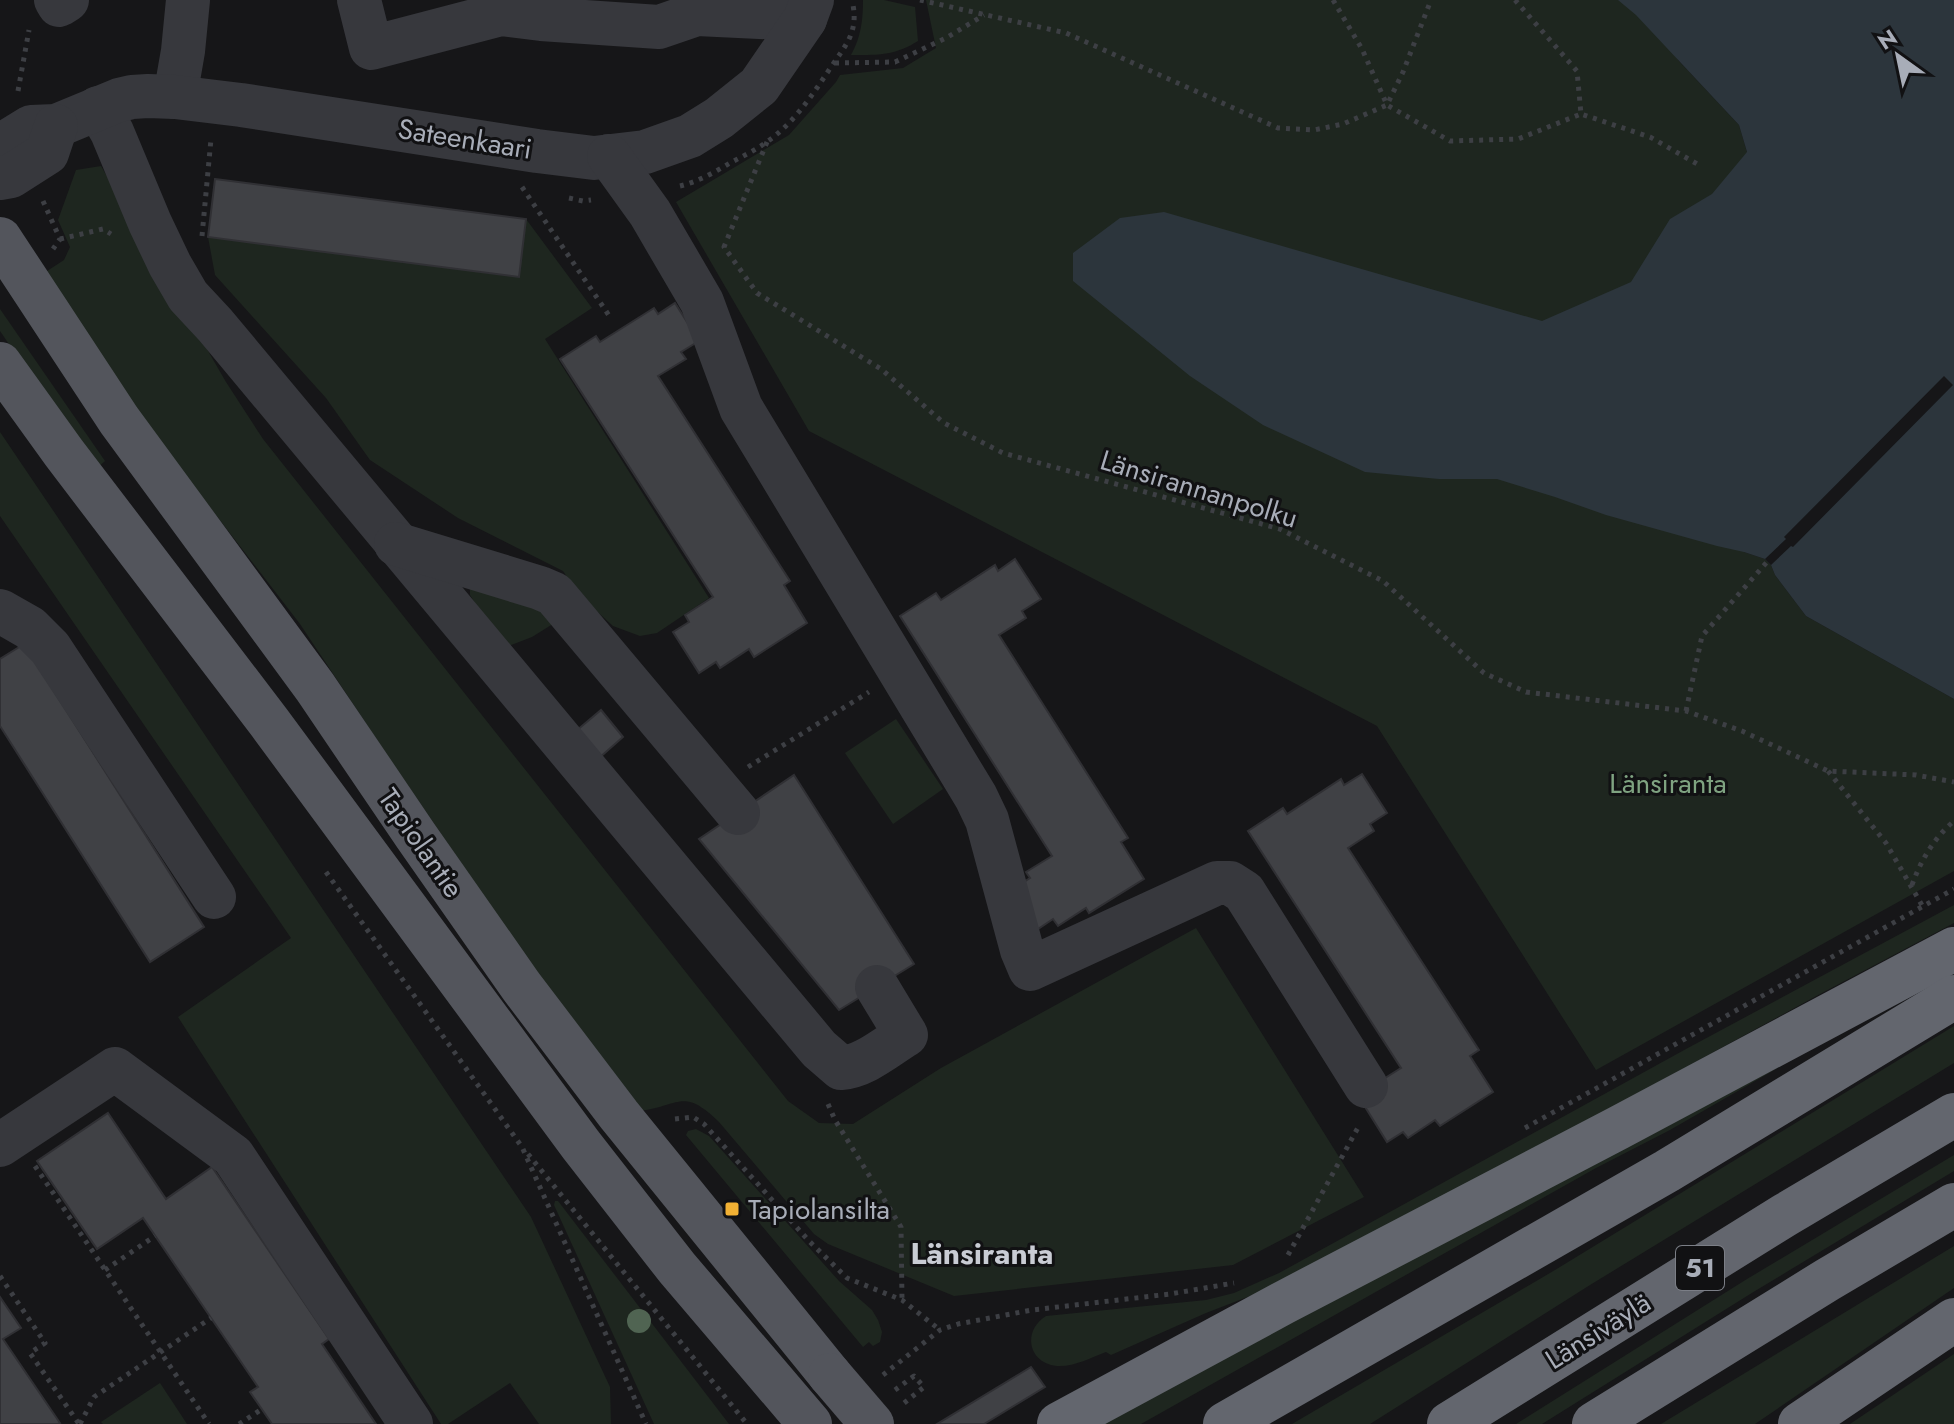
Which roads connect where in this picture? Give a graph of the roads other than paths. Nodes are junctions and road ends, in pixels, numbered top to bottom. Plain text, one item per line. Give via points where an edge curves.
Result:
1 (188, 0) edge
2 (359, 0) edge
3 (808, 9) edge
4 (175, 97) junction
5 (98, 108) junction
6 (56, 126) junction
7 (0, 146) edge
8 (609, 156) junction
9 (0, 178) edge
10 (0, 239) edge
11 (0, 364) edge
12 (396, 544) junction
13 (0, 611) edge
14 (738, 813) dead end
15 (214, 897) dead end
16 (1954, 949) edge
17 (877, 987) dead end
18 (1954, 997) edge
19 (1366, 1086) road end
20 (1954, 1115) edge
21 (7, 1140) edge
22 (1954, 1205) edge
23 (1954, 1320) edge
24 (884, 1411) edge
25 (802, 1415) edge
26 (411, 1424) edge
27 (1059, 1424) edge
28 (1225, 1424) edge
29 (1449, 1424) edge
30 (1594, 1424) edge
31 (1800, 1424) edge

1 - 4 street
2 - 3 street via 371,48 501,14 659,27 697,14
3 - 8 street, Sateenkaari via 759,86 719,118 690,136 645,152
4 - 5 street, Sateenkaari via 132,97
4 - 8 street, Sateenkaari via 537,151
5 - 6 street, Sateenkaari
5 - 12 street via 188,296
6 - 7 street, Sateenkaari via 31,127
6 - 9 street via 47,153
8 - 19 street via 702,302 741,408 976,797 1030,969 1217,883 1230,883 1244,892
10 - 24 main road, Tapiolantie, bridge via 119,420 315,687 521,986 830,1375
11 - 25 main road, Tapiolantie via 581,1145
12 - 14 street via 554,594
12 - 17 street via 819,1049 841,1068 864,1062 906,1035
13 - 15 street via 30,628 50,648
16 - 27 highway
18 - 28 highway via 1667,1171
20 - 29 highway, Länsiväylä / 51
21 - 26 street via 115,1069 233,1156
22 - 30 highway
23 - 31 highway

